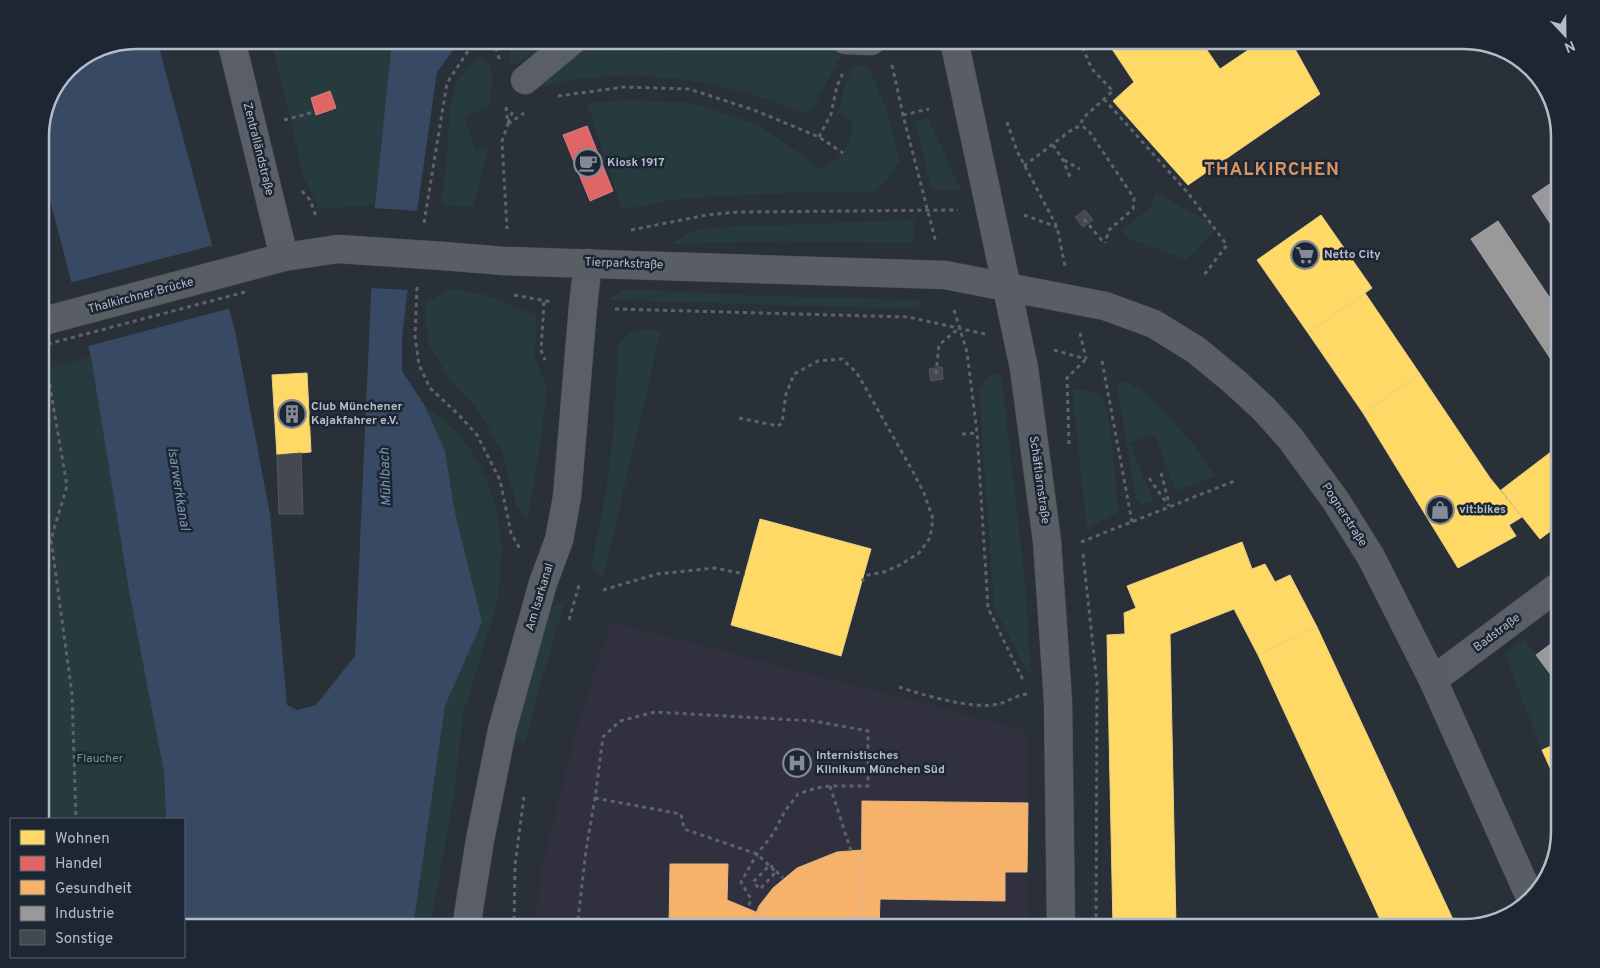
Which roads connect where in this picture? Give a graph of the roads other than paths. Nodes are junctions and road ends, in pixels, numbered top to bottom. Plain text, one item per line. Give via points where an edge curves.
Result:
1 (233, 49) edge
2 (562, 49) edge
3 (956, 49) edge
4 (525, 80) dead end
5 (284, 258) junction
6 (588, 263) junction
7 (246, 280) joint
8 (1006, 287) junction
9 (49, 320) edge
10 (1551, 592) edge
11 (1433, 680) junction
12 (1528, 892) edge
13 (467, 919) edge
14 (1060, 919) edge

1 - 5 street, Zentralländstraße
2 - 4 street
3 - 8 street, Schäftlarnstraße
5 - 6 street, Tierparkstraße, bridge via 338,249 504,261
5 - 7 street, Tierparkstraße
6 - 8 street, Tierparkstraße via 945,275
6 - 13 street, Am Isarkanal via 564,514 502,730
7 - 9 street, Thalkirchner Brücke
8 - 11 street, Pognerstraße via 1105,306 1154,324 1196,350 1236,383 1290,438 1336,501 1371,557
8 - 14 street, Schäftlarnstraße via 1024,368 1047,541 1057,690
10 - 11 street, Badstraße
11 - 12 street, Pognerstraße

